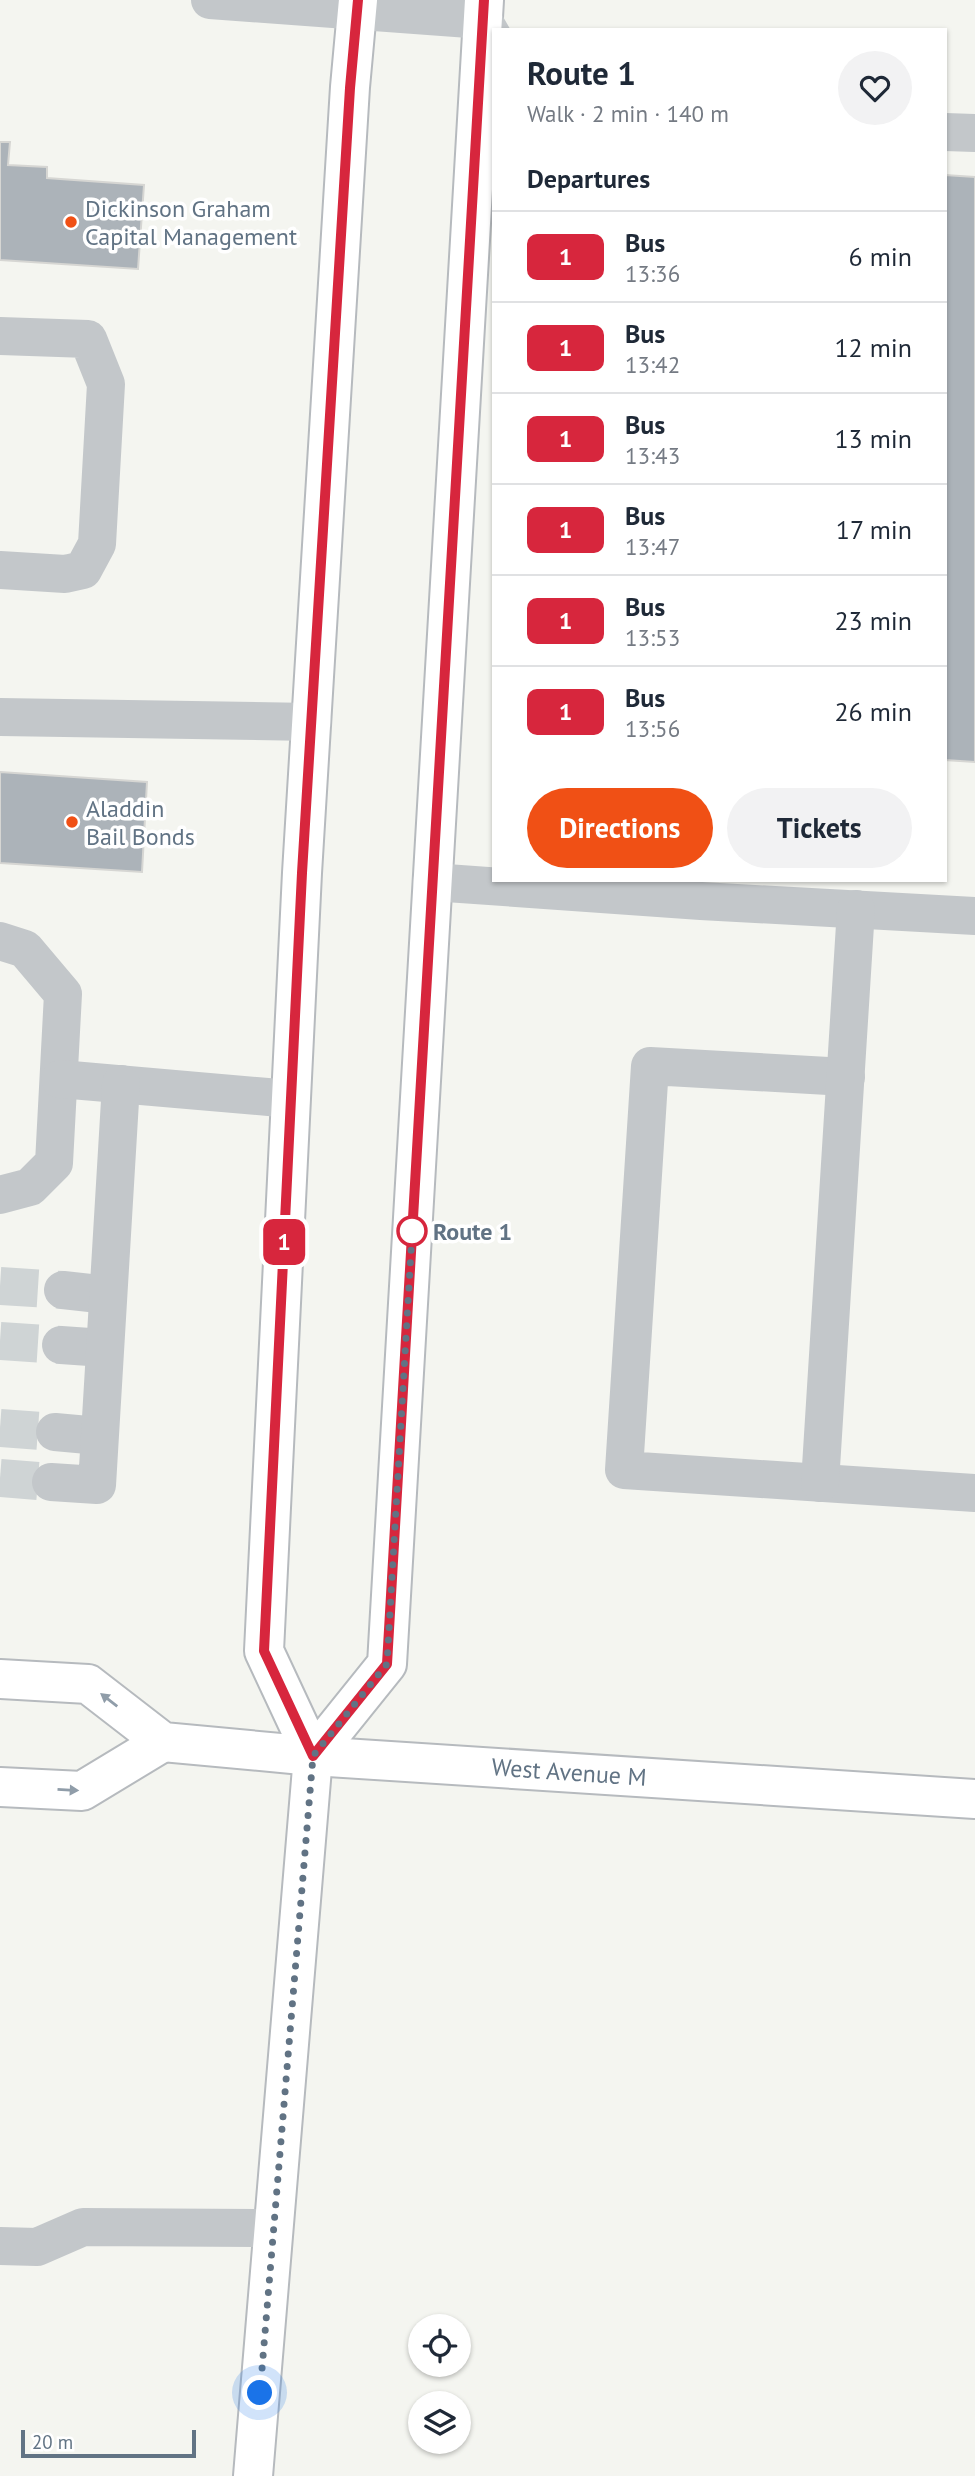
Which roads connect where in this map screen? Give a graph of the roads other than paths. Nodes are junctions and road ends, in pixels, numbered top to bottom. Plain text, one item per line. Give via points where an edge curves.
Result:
1 (210, 0) edge
2 (358, 6) edge
3 (487, 20) edge
4 (947, 132) edge
5 (975, 132) edge
6 (0, 336) edge
7 (0, 570) edge
8 (0, 717) edge
9 (312, 722) junction
10 (432, 882) junction
11 (605, 887) edge
12 (856, 909) junction
13 (975, 916) edge
14 (0, 941) edge
15 (846, 1077) junction
16 (60, 1079) junction
17 (121, 1084) junction
18 (291, 1099) junction
19 (0, 1195) edge
20 (63, 1290) tunnel mouth
21 (108, 1294) junction
22 (61, 1345) tunnel mouth
23 (104, 1348) junction
24 (55, 1432) tunnel mouth
25 (99, 1436) junction
26 (51, 1482) tunnel mouth
27 (820, 1483) junction
28 (975, 1493) edge
29 (0, 1679) edge
30 (163, 1742) junction
31 (313, 1756) junction
32 (0, 1787) edge
33 (975, 1799) edge
34 (273, 2228) junction
35 (0, 2246) edge
36 (253, 2476) edge

1 - 2 street
2 - 3 street
2 - 9 main road
3 - 10 main road
4 - 5 street
6 - 7 street via 88,339 106,384 97,544 83,570
8 - 9 street
9 - 18 main road
10 - 11 street
10 - 31 main road via 387,1664
11 - 12 street
12 - 13 street
12 - 15 street
14 - 16 street via 25,949 64,994
15 - 27 street
15 - 27 street via 650,1066 624,1470
16 - 17 street
16 - 19 street via 54,1163 30,1187
17 - 18 street
17 - 21 street
18 - 31 main road via 264,1651
20 - 21 street
21 - 23 street
22 - 23 street
23 - 25 street
24 - 25 street
25 - 26 street via 97,1485
27 - 28 street
30 -> 29 main road via 88,1684
30 - 31 main road, West Avenue M
32 -> 30 main road via 82,1791
31 - 33 main road, West Avenue M
31 - 34 main road
34 - 35 street via 83,2227 37,2247
34 - 36 main road

